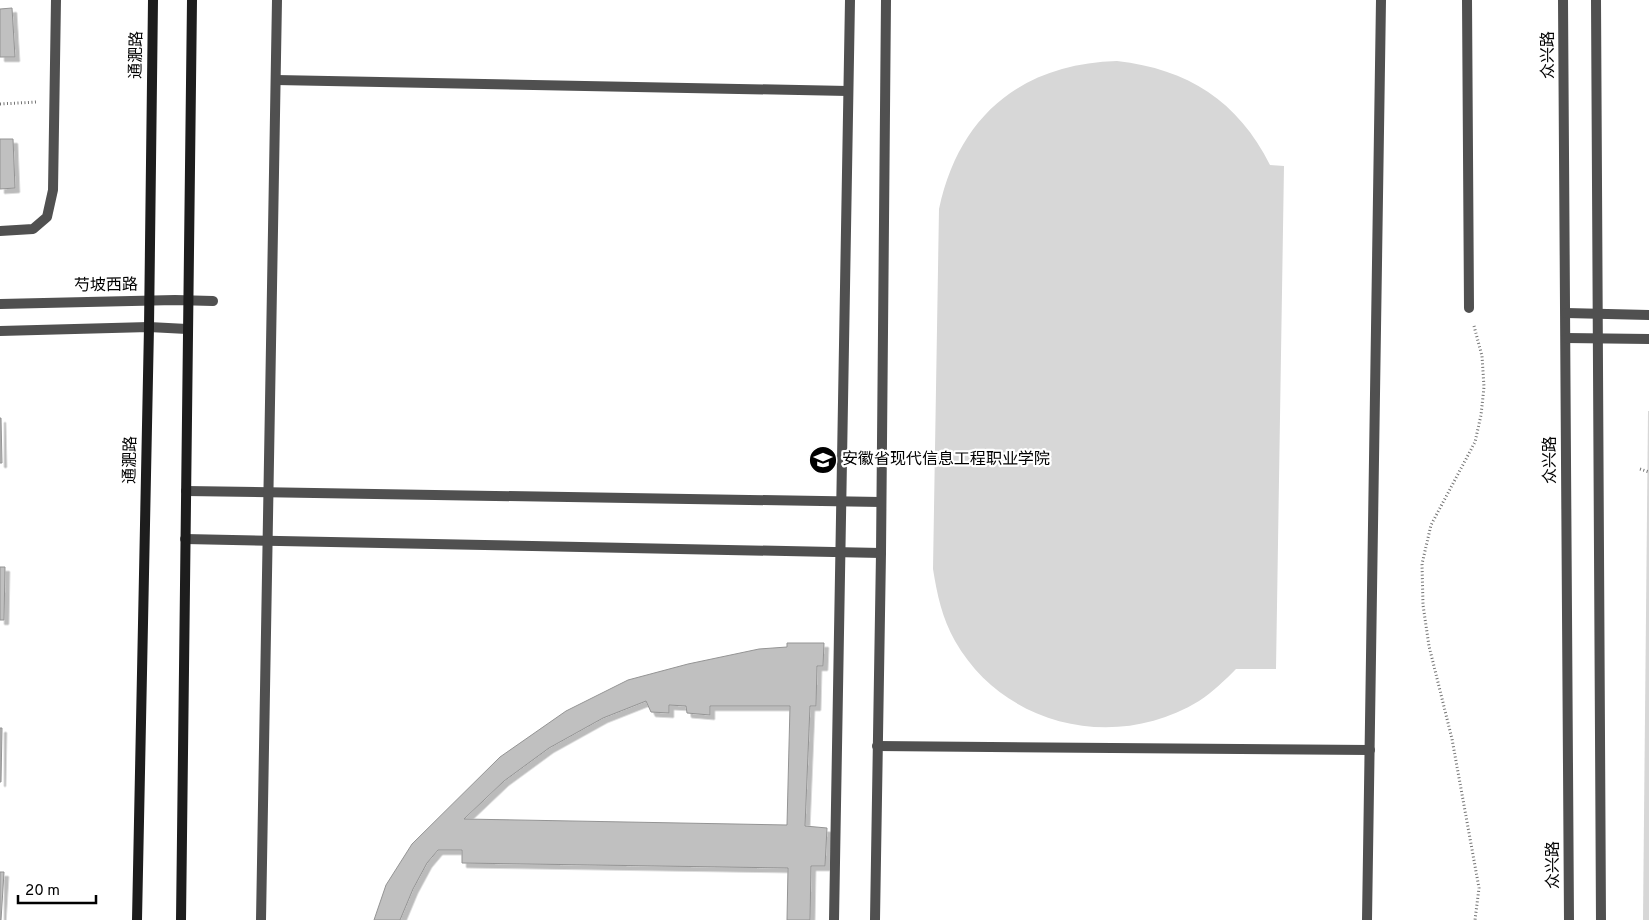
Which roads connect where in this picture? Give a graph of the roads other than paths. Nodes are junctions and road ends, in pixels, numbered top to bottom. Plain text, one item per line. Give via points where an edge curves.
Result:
1 (56, 0) edge
2 (153, 0) edge
3 (192, 0) edge
4 (278, 0) edge
5 (850, 0) edge
6 (886, 0) edge
7 (1381, 0) edge
8 (1467, 0) edge
9 (1563, 0) edge
10 (1596, 0) edge
11 (276, 80) junction
12 (848, 91) junction
13 (0, 231) edge
14 (213, 302) dead end
15 (0, 304) edge
16 (1469, 308) road end
17 (1566, 312) junction
18 (1597, 313) junction
19 (1649, 315) edge
20 (149, 327) junction
21 (187, 329) junction
22 (0, 331) edge
23 (1566, 338) junction
24 (1597, 338) junction
25 (1649, 339) edge
26 (186, 492) junction
27 (841, 502) junction
28 (882, 502) junction
29 (185, 539) junction
30 (840, 551) junction
31 (881, 552) junction
32 (877, 746) junction
33 (1370, 750) junction
34 (137, 920) edge
35 (180, 920) edge
36 (261, 920) edge
37 (834, 920) edge
38 (874, 920) edge
39 (1367, 920) edge
40 (1569, 920) edge
41 (1601, 920) edge

1 - 13 street via 53,190 47,217 33,229
2 - 20 main road, 通淝路
3 - 21 main road
4 - 11 street
5 - 12 street
6 - 28 street
7 - 33 street
8 - 16 street
9 - 17 street, 众兴路
10 - 18 street
11 - 12 street
11 - 36 street
12 - 27 street
14 - 15 street, 芍坡西路
17 - 18 street
17 - 23 street, 众兴路
18 - 19 street
18 - 24 street
20 - 21 street
20 - 22 street
20 - 34 main road, 通淝路
21 - 26 main road
23 - 24 street
23 - 40 street, 众兴路
24 - 25 street
24 - 41 street
26 - 27 street
26 - 29 main road
27 - 28 street
27 - 30 street
28 - 31 street
29 - 30 street
29 - 35 main road
30 - 31 street
30 - 37 street
31 - 32 street
32 - 33 street
32 - 38 street
33 - 39 street

